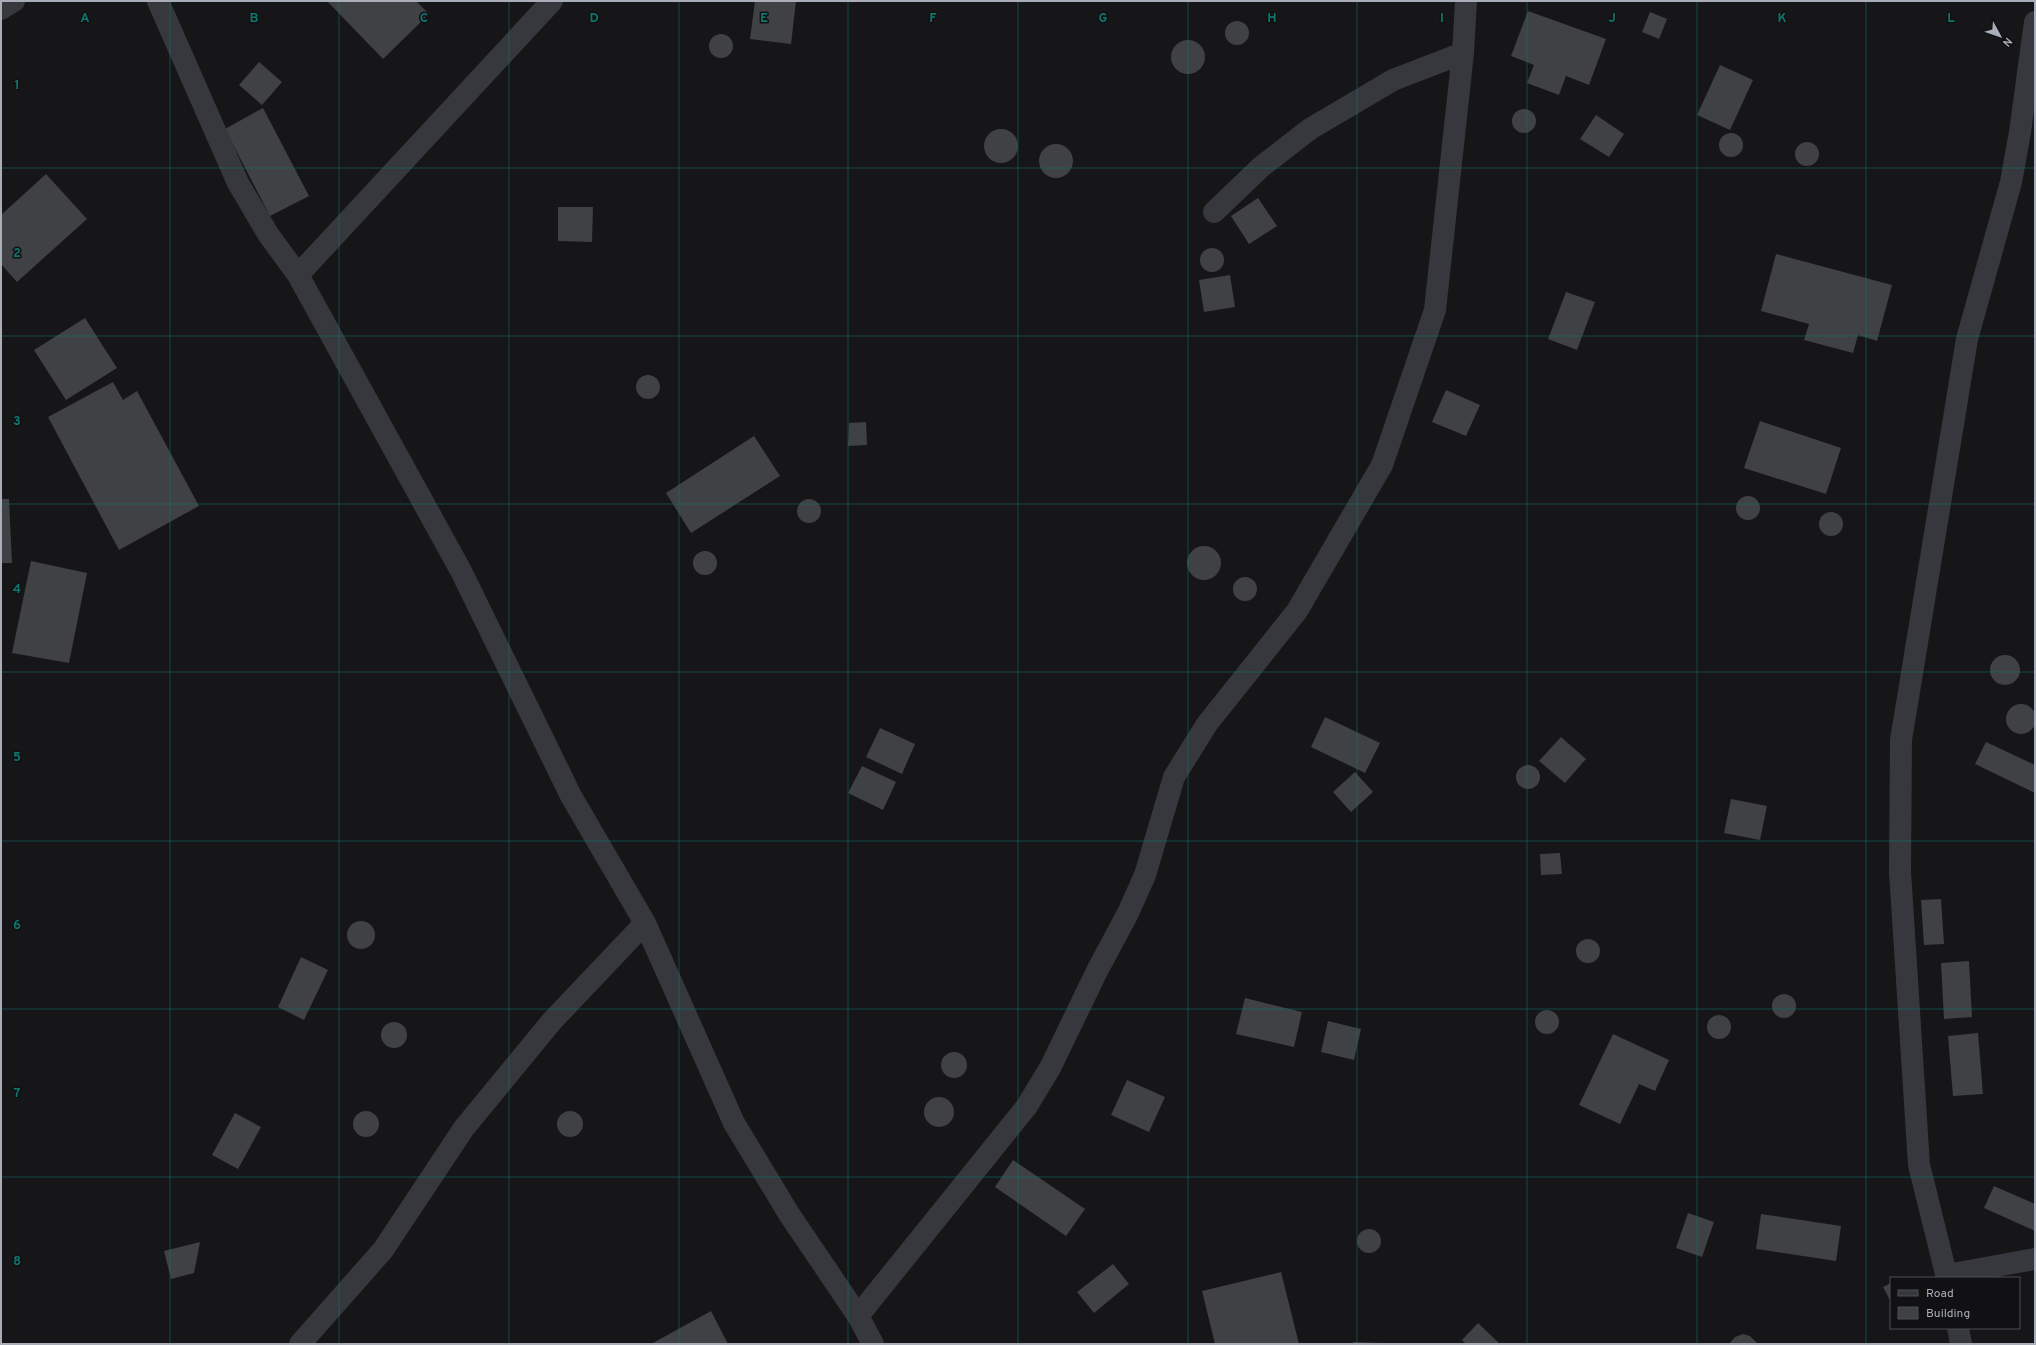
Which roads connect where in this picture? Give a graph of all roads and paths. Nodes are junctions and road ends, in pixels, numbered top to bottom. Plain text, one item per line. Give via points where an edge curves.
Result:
1 (14, 1) edge
2 (158, 1) edge
3 (552, 1) edge
4 (1466, 1) edge
5 (1, 9) edge
6 (2035, 22) edge
7 (1463, 53) junction
8 (1214, 212) dead end
9 (298, 275) junction
10 (645, 923) junction
11 (2035, 1259) edge
12 (1947, 1277) edge
13 (858, 1316) junction
14 (1958, 1329) edge
15 (300, 1344) edge
16 (873, 1344) edge
17 (1961, 1344) edge

1 - 5 street
2 - 9 street via 238,183 268,234
3 - 9 street
4 - 7 street
6 - 12 street via 2011,182 1967,339 1900,740 1900,872 1919,1165
7 - 8 street via 1393,80 1310,129 1261,167
7 - 13 street via 1435,310 1382,465 1297,611 1207,724 1174,777 1145,875 1134,900 1050,1068 1028,1106
9 - 10 street via 461,571 570,796
10 - 13 street via 734,1123 788,1214
10 - 15 street via 542,1033 464,1128 383,1250
11 - 12 street
13 - 16 street
14 - 17 street

